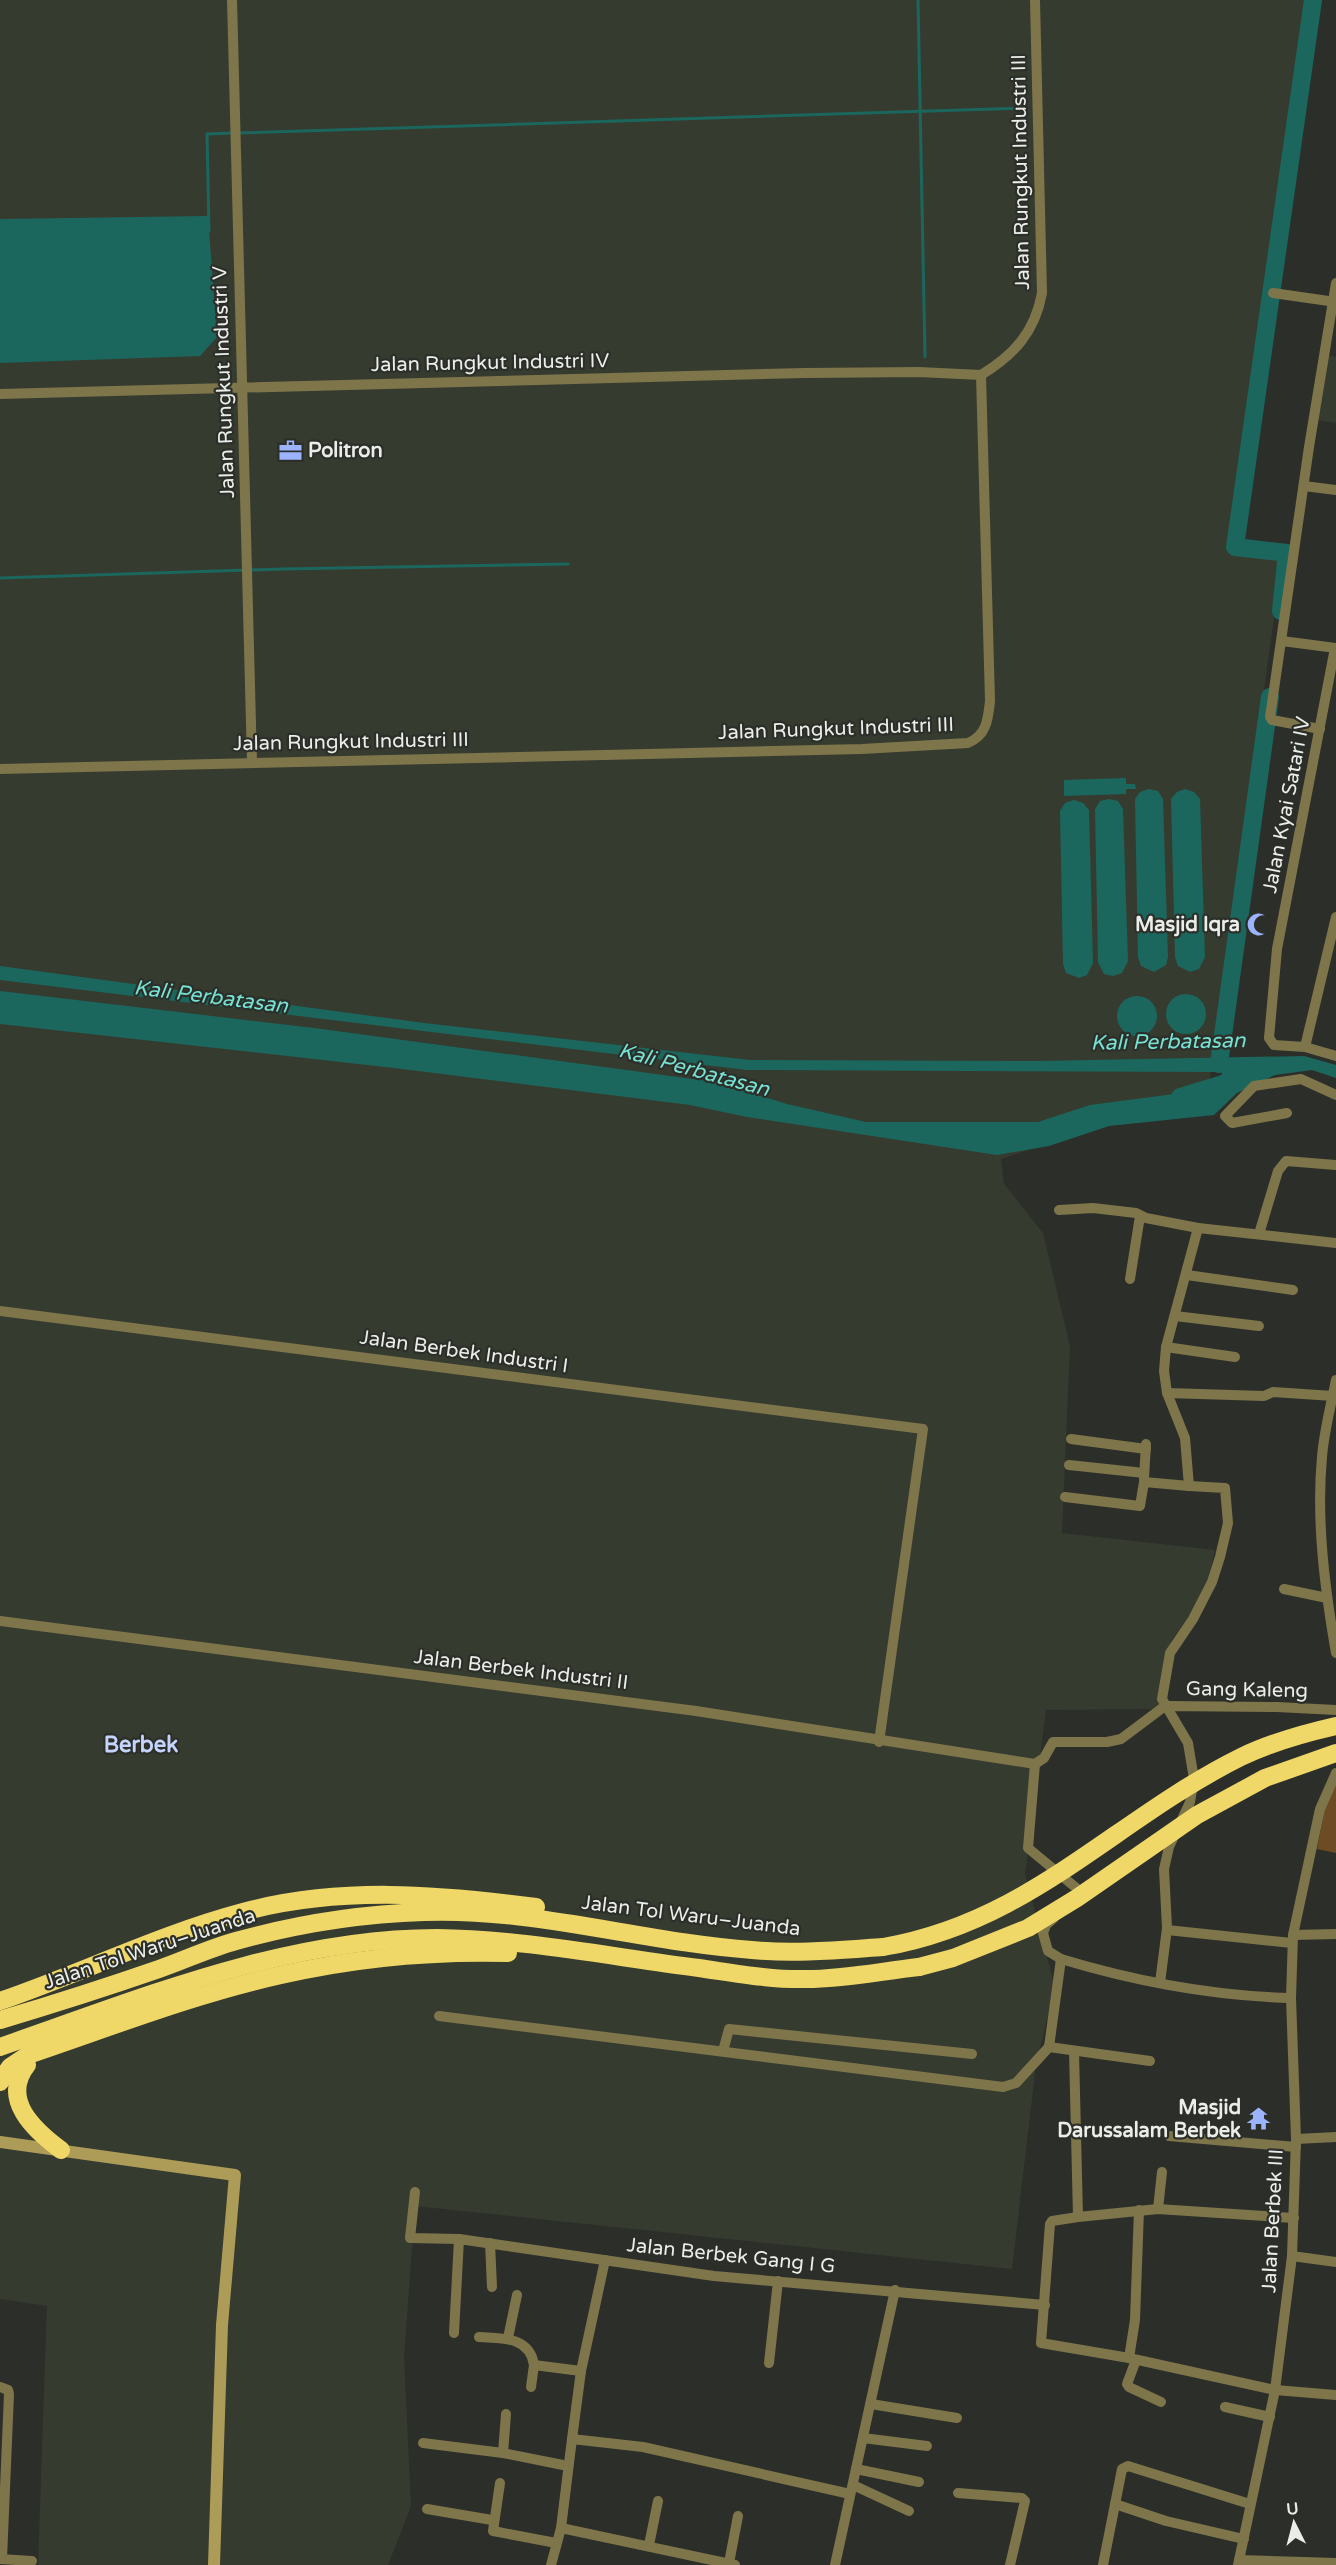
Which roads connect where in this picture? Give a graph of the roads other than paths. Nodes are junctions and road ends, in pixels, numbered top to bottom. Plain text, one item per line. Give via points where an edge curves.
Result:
1 (232, 0) edge
2 (1035, 0) edge
3 (1336, 283) edge
4 (1273, 293) dead end
5 (1334, 301) edge
6 (981, 375) junction
7 (242, 387) junction
8 (0, 394) edge
9 (1304, 486) junction
10 (1336, 490) edge
11 (1282, 641) junction
12 (1335, 648) edge
13 (1320, 729) junction
14 (252, 762) junction
15 (0, 769) edge
16 (1336, 917) edge
17 (1305, 1047) junction
18 (1336, 1056) edge
19 (1336, 1095) edge
20 (1287, 1113) dead end
21 (1336, 1165) edge
22 (1059, 1210) dead end
23 (1140, 1216) junction
24 (1198, 1228) junction
25 (1258, 1234) junction
26 (1336, 1243) edge
27 (1187, 1275) junction
28 (1130, 1279) dead end
29 (1293, 1290) dead end
30 (0, 1311) edge
31 (1175, 1316) junction
32 (1259, 1326) dead end
33 (1166, 1347) junction
34 (1235, 1357) dead end
35 (1335, 1389) edge
36 (1167, 1393) junction
37 (1071, 1439) dead end
38 (1069, 1465) dead end
39 (1144, 1478) junction
40 (1189, 1486) junction
41 (1065, 1497) dead end
42 (1324, 1563) junction
43 (1336, 1563) edge
44 (1284, 1589) dead end
45 (1328, 1598) junction
46 (0, 1621) edge
47 (1336, 1653) edge
48 (1165, 1706) junction
49 (1336, 1710) edge
50 (1336, 1726) edge
51 (879, 1742) junction
52 (1336, 1753) edge
53 (1035, 1764) junction
54 (1336, 1773) edge
55 (1167, 1930) junction
56 (1336, 1934) edge
57 (1293, 1939) junction
58 (749, 1950) junction
59 (1061, 1959) junction
60 (725, 1972) junction
61 (1160, 1983) junction
62 (1291, 1998) junction
63 (0, 2001) edge
64 (164, 2009) junction
65 (439, 2016) dead end
66 (1, 2020) edge
67 (0, 2047) edge
68 (1049, 2047) junction
69 (723, 2051) junction
70 (1074, 2051) junction
71 (972, 2055) dead end
72 (1150, 2061) dead end
73 (0, 2082) edge
74 (1169, 2136) dead end
75 (1336, 2137) edge
76 (0, 2142) edge
77 (1296, 2143) junction
78 (62, 2150) junction
79 (1162, 2172) dead end
80 (415, 2192) dead end
81 (1158, 2209) junction
82 (1138, 2210) junction
83 (1078, 2217) junction
84 (1294, 2218) junction
85 (459, 2239) junction
86 (490, 2244) junction
87 (1292, 2256) junction
88 (605, 2260) junction
89 (1336, 2262) edge
90 (778, 2281) junction
91 (492, 2287) dead end
92 (895, 2290) junction
93 (517, 2295) dead end
94 (1045, 2305) junction
95 (454, 2333) dead end
96 (479, 2337) dead end
97 (508, 2338) junction
98 (1132, 2359) junction
99 (769, 2363) dead end
100 (534, 2365) junction
101 (581, 2371) junction
102 (0, 2387) edge
103 (531, 2387) dead end
104 (1275, 2390) junction
105 (1336, 2395) edge
106 (1161, 2402) dead end
107 (871, 2404) junction
108 (1225, 2407) dead end
109 (4, 2408) edge
110 (506, 2414) dead end
111 (1270, 2417) junction
112 (957, 2418) dead end
113 (863, 2438) junction
114 (572, 2439) junction
115 (423, 2443) dead end
116 (927, 2446) dead end
117 (503, 2453) junction
118 (568, 2466) junction
119 (856, 2469) junction
120 (919, 2482) dead end
121 (500, 2483) dead end
122 (852, 2490) junction
123 (958, 2493) dead end
124 (658, 2501) dead end
125 (1115, 2504) junction
126 (1250, 2504) junction
127 (427, 2509) dead end
128 (909, 2511) dead end
129 (738, 2516) dead end
130 (492, 2520) junction
131 (561, 2528) junction
132 (1244, 2539) junction
133 (556, 2543) junction
134 (649, 2546) junction
135 (1, 2559) edge
136 (694, 2560) edge
137 (32, 2561) dead end
138 (1239, 2562) edge
139 (17, 2563) edge
140 (732, 2564) edge
141 (1336, 2564) edge
142 (214, 2565) edge
143 (551, 2565) edge
144 (835, 2565) edge
145 (1010, 2565) edge
146 (1103, 2565) edge

1 - 7 street, Jalan Rungkut Industri V
2 - 6 street, Jalan Rungkut Industri III via 1042,293 1039,311 1025,339 1004,361
3 - 5 street
4 - 5 street
5 - 9 street
6 - 7 street, Jalan Rungkut Industri IV via 806,373
6 - 14 street, Jalan Rungkut Industri III via 990,701 986,728 972,741 831,750
7 - 8 street, Jalan Rungkut Industri IV
7 - 14 street, Jalan Rungkut Industri V
9 - 10 street
9 - 11 street
11 - 12 street
11 - 13 street via 1270,718
12 - 13 street, Jalan Kyai Satari IV
13 - 17 street, Jalan Kyai Satari IV via 1277,949 1269,1041 1274,1045
14 - 15 street, Jalan Rungkut Industri III
16 - 17 street
17 - 18 street
19 - 20 street via 1301,1079 1254,1086 1225,1116 1232,1123
21 - 25 street via 1287,1161 1278,1171
22 - 23 street via 1093,1208
23 - 24 street
23 - 28 street
24 - 25 street
24 - 27 street
25 - 26 street
27 - 29 street
27 - 31 street
30 - 51 street, Jalan Berbek Industri I via 923,1429
31 - 32 street
31 - 33 street
33 - 34 street
33 - 36 street
35 - 36 street via 1273,1392 1264,1396
35 - 42 street via 1322,1458
36 - 40 street via 1185,1438
37 - 39 street via 1146,1446
38 - 39 street
39 - 40 street
39 - 41 street via 1140,1506
40 - 48 street via 1225,1488 1228,1523 1212,1582 1170,1653 1162,1700
42 - 43 street
42 - 45 street
44 - 45 street
45 - 47 street
46 - 51 street, Jalan Berbek Industri II via 696,1711
48 - 49 street, Gang Kaleng
48 - 53 street, Gang Kaleng via 1122,1738 1107,1742 1053,1742 1044,1758
48 - 55 street via 1188,1743 1194,1779 1190,1802 1169,1847 1164,1869
50 - 58 highway, Jalan Tol Waru–Juanda, bridge via 1244,1756 1210,1774 1009,1905 957,1928 882,1947 803,1954
51 - 53 street, Jalan Berbek Industri II
52 - 60 highway, bridge via 1265,1778 1197,1815 1028,1928 962,1955 919,1967 857,1976 806,1979
53 - 59 street via 1028,1848 1086,1896 1046,1925 1043,1933 1048,1951
54 - 57 street, Jalan Berbek III via 1320,1809
55 - 57 street
55 - 61 street
56 - 57 street
57 - 62 street, Jalan Berbek III
58 - 63 highway via 535,1906 396,1894 336,1896 216,1920
58 - 66 highway, Jalan Tol Waru–Juanda via 537,1918 425,1912 366,1916 307,1924 234,1941 64,2002
59 - 61 street
59 - 68 street
60 - 64 highway via 656,1970 506,1953 418,1955 281,1975
60 - 67 highway via 485,1941 370,1940 249,1964
61 - 62 street via 1260,1998
62 - 77 street, Jalan Berbek III
64 - 73 highway via 28,2055 9,2067
64 - 78 highway via 127,2030 40,2059 19,2072 12,2089 20,2114
65 - 69 street
68 - 69 street via 1016,2083 1002,2087
68 - 70 street
69 - 71 street via 729,2029
70 - 72 street
70 - 83 street
74 - 77 street
75 - 77 street
76 - 78 street
77 - 84 street, Jalan Berbek III
78 - 142 street via 235,2175 222,2325
79 - 81 street
80 - 85 street, Jalan Berbek Gang I G via 410,2238
81 - 82 street
81 - 84 street
82 - 83 street
82 - 98 street
83 - 94 street via 1050,2224
84 - 87 street, Jalan Berbek III
85 - 86 street, Jalan Berbek Gang I G
85 - 95 street
86 - 88 street, Jalan Berbek Gang I G
86 - 91 street
87 - 89 street
87 - 104 street, Jalan Berbek III
88 - 90 street, Jalan Berbek Gang I G
88 - 101 street
90 - 92 street, Jalan Berbek Gang I G
90 - 99 street
92 - 94 street, Jalan Berbek Gang I G
92 - 107 street
93 - 97 street
94 - 98 street via 1041,2343
96 - 97 street
97 - 100 street via 527,2346
98 - 104 street
98 - 106 street via 1129,2387
100 - 101 street
100 - 103 street
101 - 114 street
102 - 109 street via 8,2390
104 - 105 street
104 - 111 street, Jalan Berbek III
107 - 112 street
107 - 113 street
108 - 111 street
109 - 135 street
110 - 117 street
111 - 126 street, Jalan Berbek III
113 - 116 street
113 - 119 street
114 - 118 street
114 - 122 street via 643,2447
115 - 117 street
117 - 118 street
118 - 131 street
119 - 120 street
119 - 122 street
121 - 130 street
122 - 128 street
122 - 144 street
123 - 145 street via 1025,2501
124 - 134 street
125 - 126 street via 1122,2469 1128,2466
125 - 132 street via 1166,2521
125 - 146 street
126 - 132 street, Jalan Berbek III
127 - 130 street
129 - 140 street
130 - 133 street via 494,2532
131 - 133 street
131 - 134 street
132 - 138 street, Jalan Berbek III
133 - 143 street
134 - 136 street
135 - 139 street
136 - 140 street
137 - 139 street
138 - 141 street

